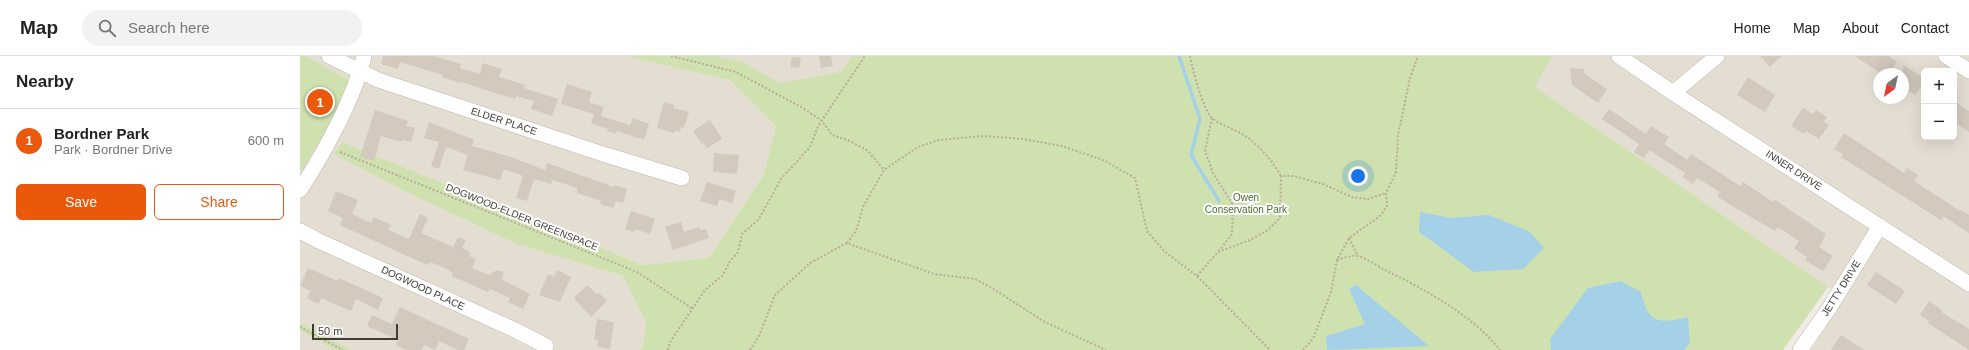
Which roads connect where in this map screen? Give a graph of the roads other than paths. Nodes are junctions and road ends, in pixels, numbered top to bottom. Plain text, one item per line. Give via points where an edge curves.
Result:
1 (329, 56) edge
2 (364, 56) edge
3 (1619, 56) edge
4 (1717, 56) edge
5 (1946, 56) edge
6 (1969, 71) edge
7 (360, 73) junction
8 (1673, 93) junction
9 (682, 178) dead end
10 (300, 190) edge
11 (1880, 226) junction
12 (300, 231) edge
13 (1969, 284) edge
14 (546, 346) dead end
15 (1800, 350) edge

1 - 7 street, ELDER PLACE
2 - 7 street
3 - 8 street, INNER DRIVE
4 - 8 street
5 - 6 street
7 - 9 street, ELDER PLACE
7 - 10 street via 329,140
8 - 11 street, INNER DRIVE
11 - 13 street, INNER DRIVE
11 - 15 street, JETTY DRIVE
12 - 14 street, DOGWOOD PLACE via 508,326

